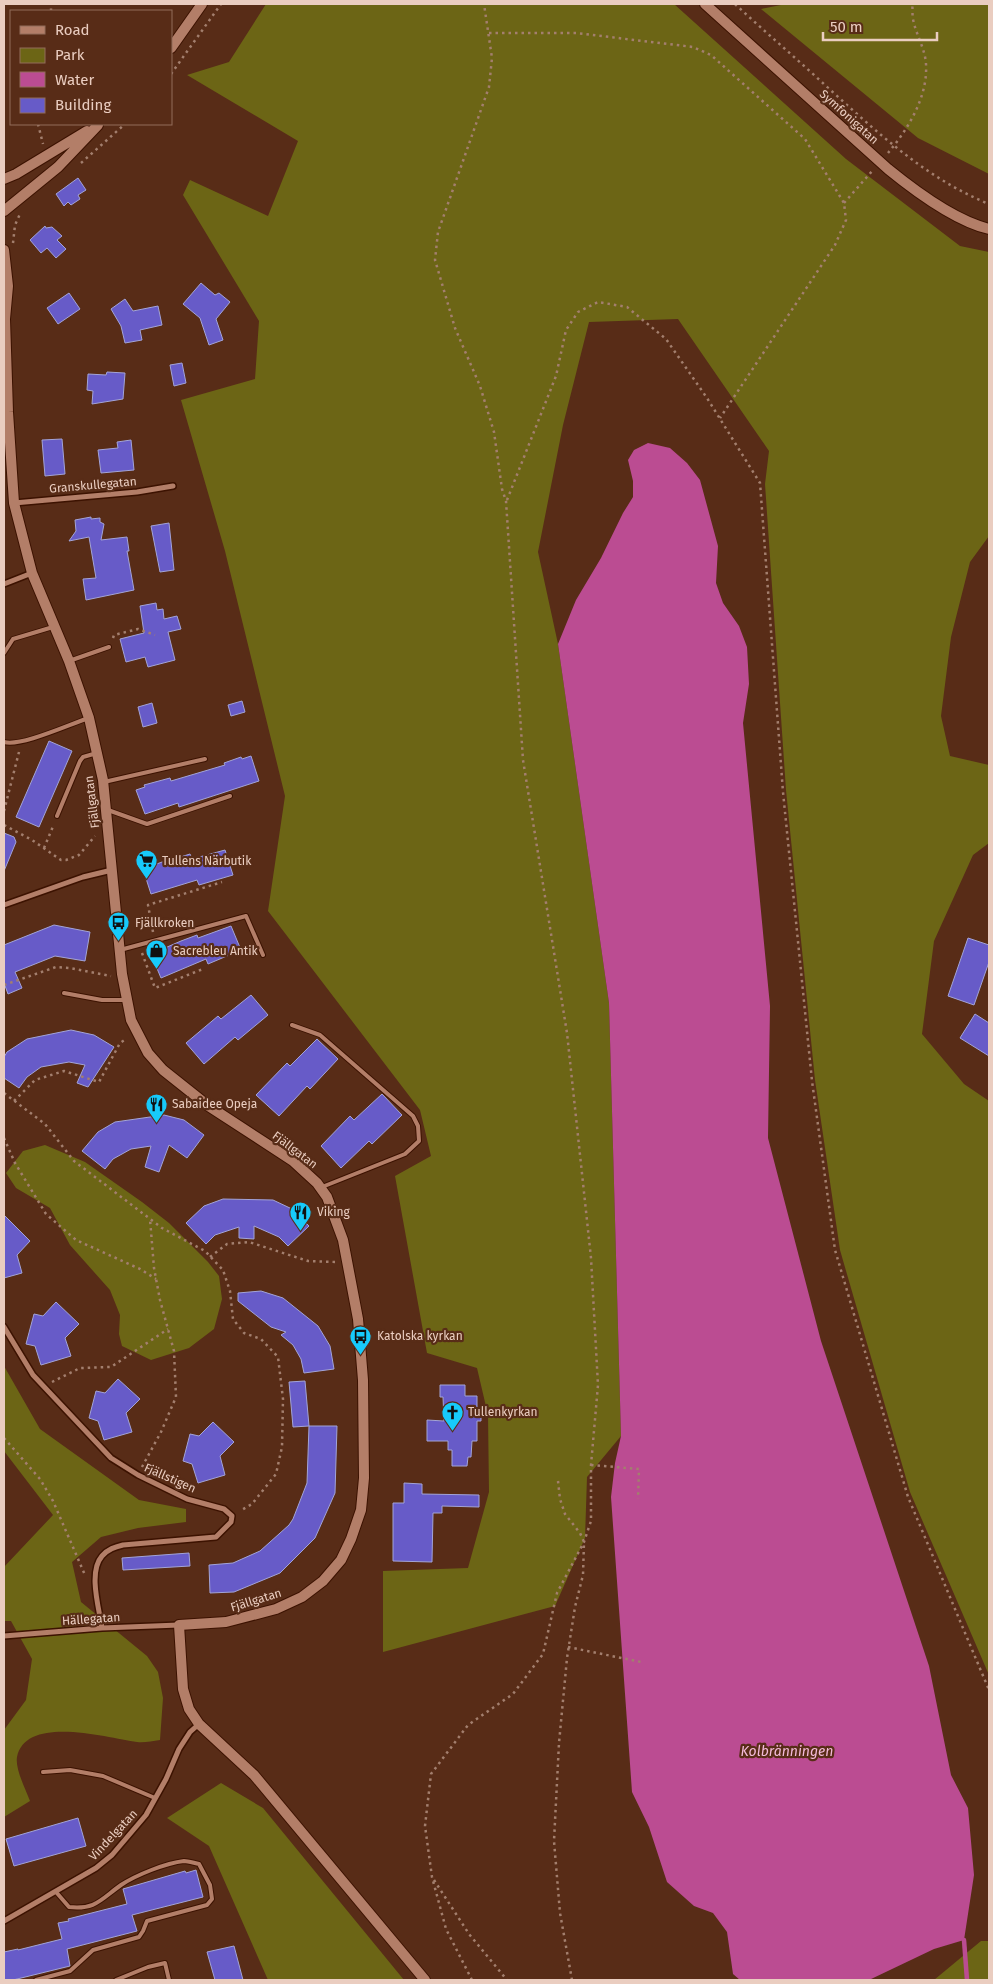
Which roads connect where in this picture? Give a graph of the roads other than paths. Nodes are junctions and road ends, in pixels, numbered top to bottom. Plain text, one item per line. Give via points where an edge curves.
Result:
1 (202, 4) edge
2 (705, 4) edge
3 (172, 47) edge
4 (97, 125) edge
5 (98, 125) edge
6 (4, 179) edge
7 (4, 211) edge
8 (989, 229) edge
9 (4, 250) edge
10 (5, 316) edge
11 (5, 374) edge
12 (7, 455) edge
13 (172, 486) dead end
14 (14, 503) junction
15 (32, 573) junction
16 (4, 584) edge
17 (54, 627) junction
18 (109, 647) road end
19 (4, 653) edge
20 (69, 661) junction
21 (89, 718) junction
22 (4, 742) edge
23 (97, 753) junction
24 (205, 759) dead end
25 (104, 782) junction
26 (230, 796) dead end
27 (106, 809) junction
28 (57, 816) road end
29 (113, 870) junction
30 (4, 905) edge
31 (120, 950) junction
32 (264, 955) dead end
33 (64, 993) dead end
34 (126, 1000) junction
35 (292, 1025) dead end
36 (320, 1188) junction
37 (4, 1327) edge
38 (179, 1625) junction
39 (102, 1628) junction
40 (4, 1636) edge
41 (199, 1724) junction
42 (43, 1772) dead end
43 (155, 1798) junction
44 (56, 1892) junction
45 (4, 1921) edge
46 (36, 1980) edge
47 (116, 1980) edge
48 (169, 1980) edge
49 (425, 1980) edge

1 - 3 street
2 - 8 street, Symfonigatan via 912,189 952,213
4 - 6 street
5 - 7 street via 58,168
9 - 10 street, Fjällgatan via 8,286
10 - 11 street, Fjällgatan
11 - 12 street, Fjällgatan
12 - 14 street, Fjällgatan
13 - 14 street, Granskullegatan
14 - 15 street, Fjällgatan
15 - 16 street
15 - 17 street, Fjällgatan
17 - 19 lane via 13,639
17 - 20 street, Fjällgatan
18 - 20 lane
20 - 21 street, Fjällgatan
21 - 22 lane via 10,744
21 - 23 street, Fjällgatan
23 - 25 street, Fjällgatan
23 - 28 lane via 80,761
24 - 25 lane
25 - 27 street, Fjällgatan
26 - 27 lane via 147,824
27 - 29 street, Fjällgatan
29 - 30 street via 83,877
29 - 31 street, Fjällgatan
31 - 32 lane via 246,916
31 - 34 street, Fjällgatan
33 - 34 lane via 112,1001
34 - 36 street, Fjällgatan via 136,1033 163,1070 181,1086 294,1161
35 - 36 lane via 320,1034 413,1116 418,1126 419,1141 405,1154
36 - 38 street, Fjällgatan via 335,1217 349,1263 358,1319 363,1380 364,1478 361,1510 352,1539 341,1560 302,1597 276,1609 226,1622
37 - 39 street, Fjällstigen via 33,1375 111,1458 187,1499 224,1509 232,1516 231,1522 216,1537 123,1544 110,1550 98,1562 94,1575
38 - 39 street, Hällegatan
38 - 41 street via 183,1689 189,1710
39 - 40 street, Hällegatan
41 - 43 street, Vindelgatan via 179,1748
41 - 49 street via 254,1775
42 - 43 lane via 70,1770 103,1776
43 - 44 street, Vindelgatan via 146,1815 112,1855
44 - 45 street, Vindelgatan
44 - 46 lane via 69,1907 81,1908 102,1902 121,1886 157,1868 185,1861 199,1864 210,1885 212,1899 207,1905 147,1921 139,1936 93,1950 70,1971
47 - 48 lane via 165,1963

